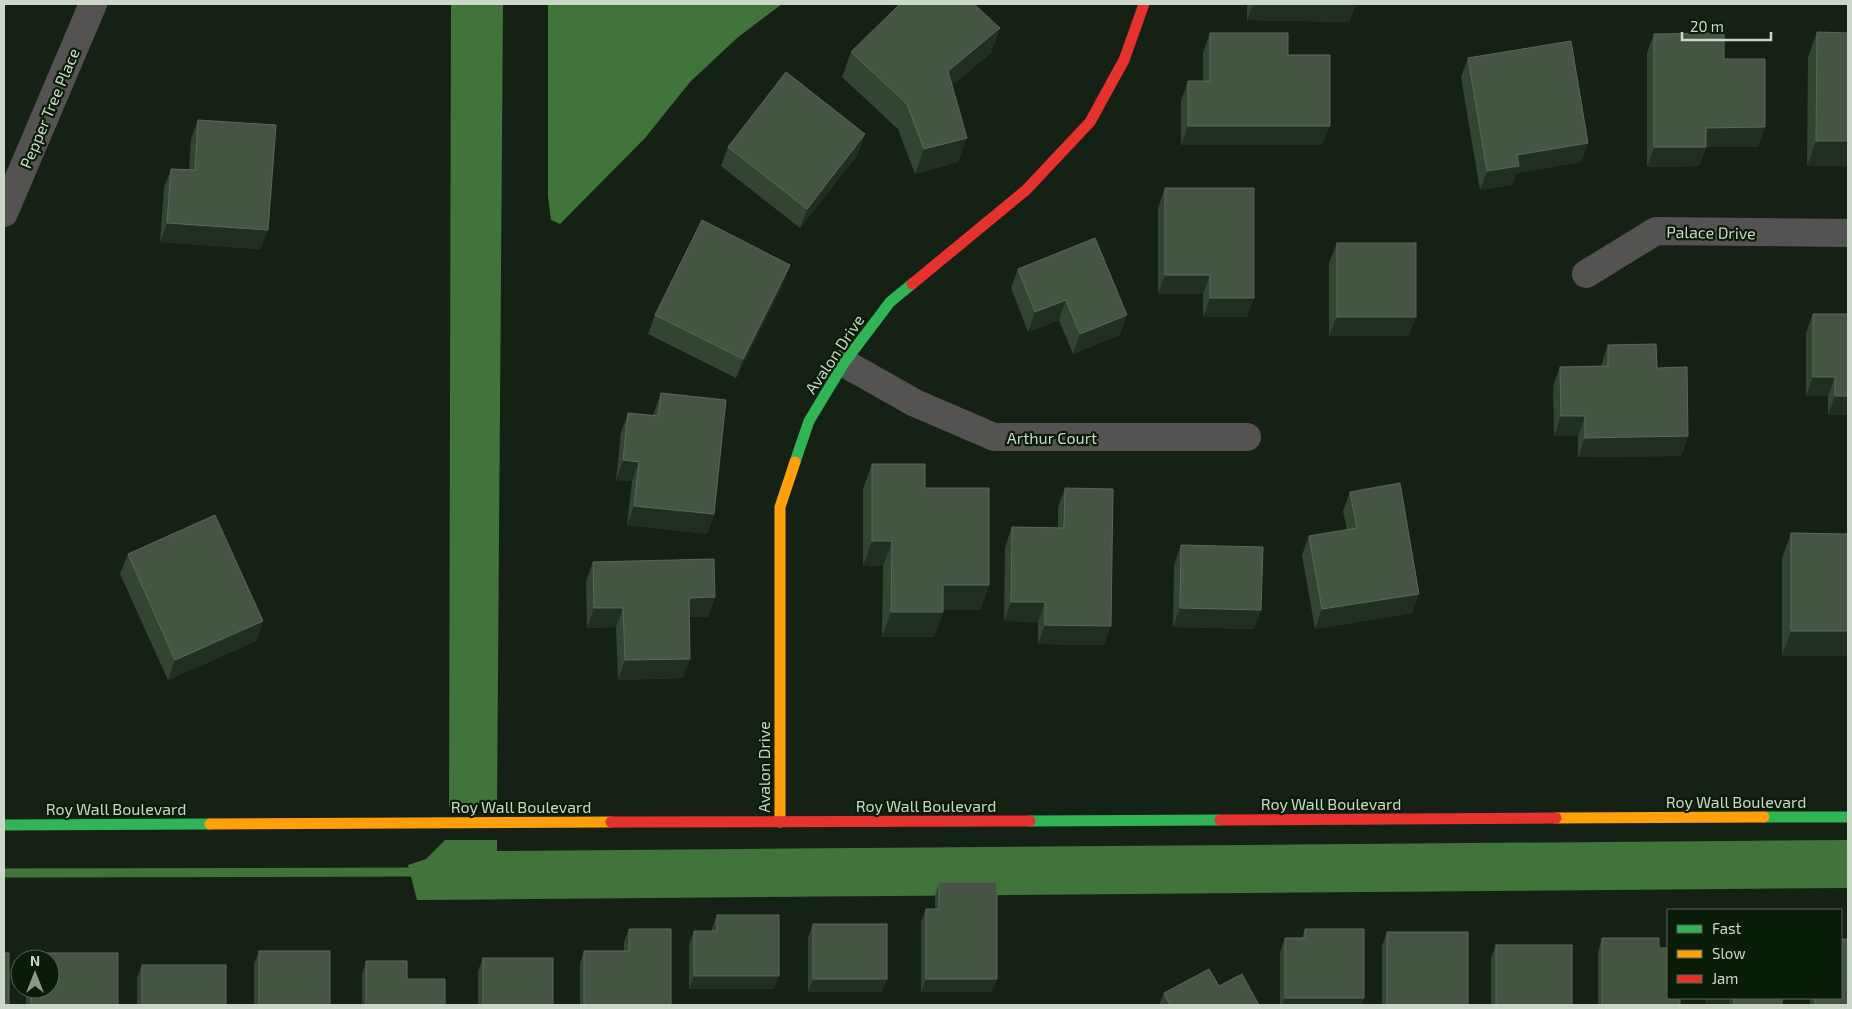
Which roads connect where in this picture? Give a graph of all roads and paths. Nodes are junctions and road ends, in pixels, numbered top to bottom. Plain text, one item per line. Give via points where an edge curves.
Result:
1 (94, 4) edge
2 (1144, 4) edge
3 (4, 212) edge
4 (1848, 233) edge
5 (1586, 274) dead end
6 (844, 363) junction
7 (1247, 437) dead end
8 (1848, 817) edge
9 (780, 822) junction
10 (4, 825) edge

1 - 3 street, Pepper Tree Place
2 - 6 street, Avalon Drive via 1124,60 1090,122 1026,190 890,302
4 - 5 street, Palace Drive via 1656,231
6 - 7 street, Arthur Court via 915,403 994,437
6 - 9 street, Avalon Drive via 809,421 780,507
8 - 9 street, Roy Wall Boulevard
9 - 10 street, Roy Wall Boulevard

